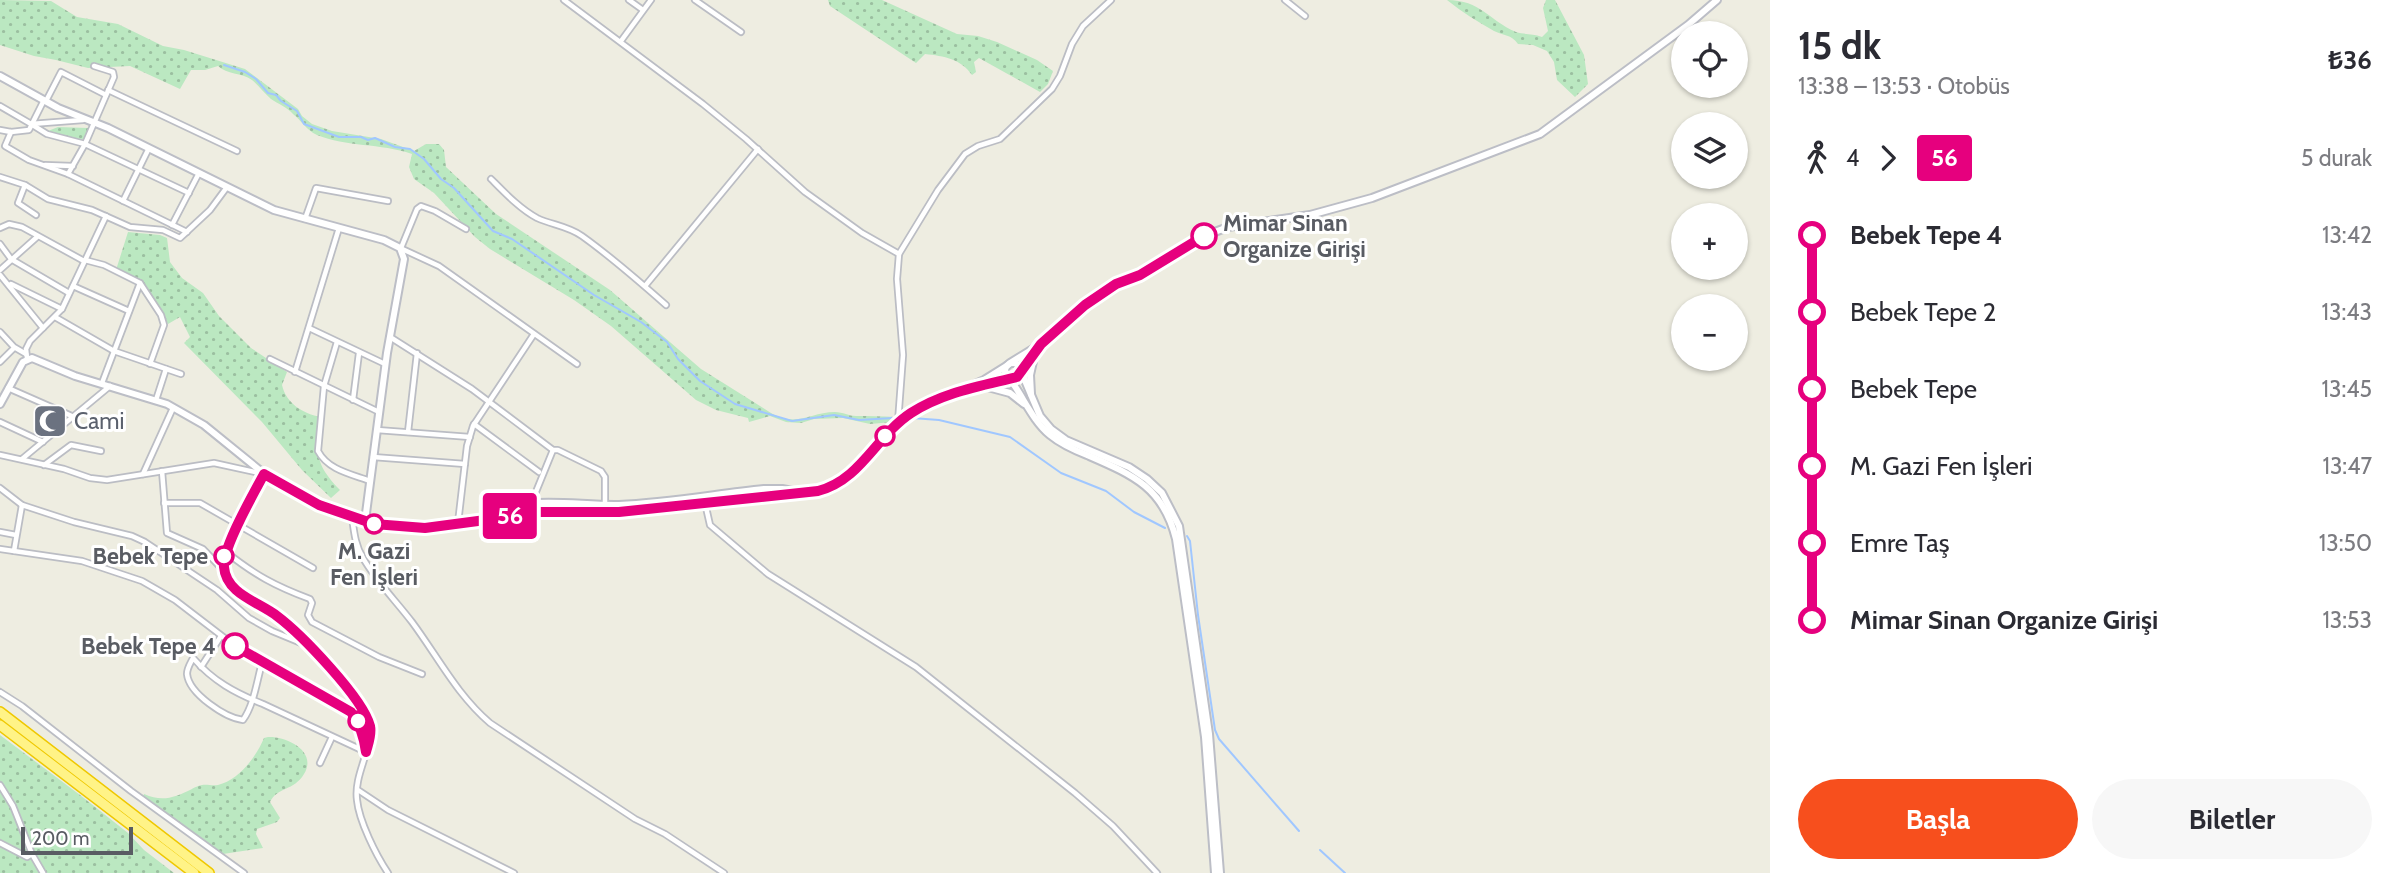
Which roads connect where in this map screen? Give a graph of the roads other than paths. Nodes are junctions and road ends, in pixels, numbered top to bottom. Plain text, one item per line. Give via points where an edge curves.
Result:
1 (564, 0) edge
2 (629, 0) edge
3 (650, 0) edge
4 (695, 0) edge
5 (1111, 0) edge
6 (1285, 0) edge
7 (1717, 0) edge
8 (643, 10) junction
9 (1305, 16) dead end
10 (741, 32) dead end
11 (621, 41) junction
12 (94, 66) dead end
13 (0, 76) edge
14 (107, 93) junction
15 (45, 100) junction
16 (0, 106) edge
17 (83, 120) junction
18 (31, 124) junction
19 (94, 124) junction
20 (0, 130) edge
21 (11, 132) junction
22 (85, 144) junction
23 (149, 148) junction
24 (758, 149) junction
25 (237, 151) dead end
26 (40, 164) junction
27 (72, 166) junction
28 (139, 168) junction
29 (199, 173) junction
30 (68, 174) junction
31 (0, 177) edge
32 (491, 179) dead end
33 (25, 184) junction
34 (227, 187) junction
35 (189, 193) junction
36 (123, 201) junction
37 (388, 201) dead end
38 (36, 215) dead end
39 (106, 216) junction
40 (305, 219) junction
41 (172, 225) junction
42 (0, 228) edge
43 (339, 228) junction
44 (466, 229) dead end
45 (187, 232) junction
46 (37, 237) junction
47 (0, 244) edge
48 (400, 248) junction
49 (899, 254) junction
50 (11, 259) junction
51 (85, 260) junction
52 (0, 272) edge
53 (7, 283) junction
54 (140, 283) junction
55 (73, 286) junction
56 (645, 286) junction
57 (69, 293) junction
58 (666, 305) dead end
59 (62, 309) junction
60 (130, 311) junction
61 (55, 317) junction
62 (43, 328) junction
63 (309, 328) junction
64 (0, 332) edge
65 (534, 334) junction
66 (390, 337) junction
67 (337, 342) junction
68 (1041, 344) junction
69 (14, 347) junction
70 (114, 351) junction
71 (359, 353) junction
72 (417, 353) junction
73 (26, 356) junction
74 (1034, 357) junction
75 (270, 359) dead end
76 (0, 362) edge
77 (150, 364) junction
78 (385, 364) junction
79 (576, 364) dead end
80 (1009, 364) junction
81 (166, 369) junction
82 (1021, 371) junction
83 (295, 372) junction
84 (181, 374) dead end
85 (1009, 378) junction
86 (102, 383) junction
87 (979, 385) junction
88 (110, 386) junction
89 (324, 386) junction
90 (8, 388) junction
91 (960, 390) junction
92 (156, 400) junction
93 (353, 400) junction
94 (1032, 400) junction
95 (488, 401) junction
96 (0, 404) edge
97 (173, 408) junction
98 (1029, 408) junction
99 (379, 412) junction
100 (74, 416) junction
101 (0, 422) edge
102 (898, 423) junction
103 (474, 424) junction
104 (377, 430) junction
105 (408, 432) junction
106 (470, 437) junction
107 (43, 442) junction
108 (553, 450) junction
109 (101, 451) dead end
110 (0, 455) edge
111 (373, 457) junction
112 (22, 460) junction
113 (465, 464) junction
114 (44, 465) junction
115 (162, 471) junction
116 (539, 472) dead end
117 (264, 474) junction
118 (143, 475) junction
119 (370, 481) junction
120 (0, 488) edge
121 (802, 492) junction
122 (164, 503) junction
123 (705, 503) junction
124 (531, 504) junction
125 (605, 504) junction
126 (22, 505) junction
127 (352, 517) junction
128 (479, 520) junction
129 (365, 521) junction
130 (457, 525) junction
131 (238, 526) junction
132 (0, 531) edge
133 (16, 535) junction
134 (0, 549) edge
135 (14, 551) junction
136 (226, 552) junction
137 (313, 568) dead end
138 (225, 572) junction
139 (221, 636) junction
140 (310, 647) junction
141 (262, 663) junction
142 (201, 667) junction
143 (422, 674) dead end
144 (0, 692) edge
145 (251, 699) junction
146 (0, 712) edge
147 (0, 725) edge
148 (332, 737) junction
149 (366, 752) junction
150 (320, 763) dead end
151 (0, 785) edge
152 (357, 789) junction
153 (0, 843) edge
154 (32, 854) junction
155 (43, 873) edge
156 (194, 873) edge
157 (209, 873) edge
158 (244, 873) edge
159 (387, 873) edge
160 (514, 873) edge
161 (724, 873) edge
162 (1157, 873) edge
163 (1214, 873) edge
164 (1220, 873) edge

1 - 11 street
2 - 8 street
3 - 8 street
4 - 10 street
5 - 49 street via 1083,26 1052,89 1000,139 965,154
6 - 9 street
7 - 68 street via 1540,134 1372,198 1204,236 1096,296
8 - 11 street
11 - 24 street
12 - 14 street via 114,73
13 - 15 street
14 - 15 street via 61,72
14 - 19 street
14 - 25 street
15 - 17 street
15 - 18 street
16 - 18 street
17 - 18 street
17 - 19 street
18 - 21 street via 29,130
18 - 22 street via 47,134
19 - 22 street
19 - 23 street
20 - 21 street
21 - 26 street via 5,146
22 - 27 street
22 - 28 street
23 - 28 street
23 - 29 street
24 - 49 street via 805,192
24 - 56 street
26 - 27 street
26 - 30 street
27 - 30 street
28 - 35 street
28 - 36 street
29 - 34 street
29 - 35 street
30 - 36 street
31 - 33 street
32 - 56 street via 533,215 573,230
33 - 38 street via 18,203
33 - 39 street via 48,199
34 - 40 street
34 - 45 street
35 - 41 street
36 - 41 street
37 - 40 street via 316,188
39 - 45 street via 130,227 163,230 180,238
39 - 51 street
40 - 43 street
41 - 45 street
42 - 46 street via 9,224 22,227
43 - 48 street
43 - 63 street
44 - 48 street via 421,206
46 - 50 street
46 - 51 street
47 - 50 street
48 - 65 street via 439,266
48 - 66 street via 404,259
49 - 102 street via 903,355
50 - 52 street
50 - 57 street
51 - 54 street
51 - 55 street
52 - 53 street
53 - 59 street
53 - 62 street
54 - 60 street
54 - 77 street via 165,321
55 - 57 street
55 - 60 street
56 - 58 street
57 - 59 street
59 - 61 street
60 - 70 street
61 - 62 street
61 - 70 street
62 - 73 street via 30,341
63 - 67 street
63 - 83 street
64 - 69 street
65 - 79 street
65 - 95 street
66 - 72 street
66 - 78 street
67 - 71 street
67 - 89 street
68 - 74 street
68 - 80 street
69 - 73 street
69 - 76 street
70 - 77 street
70 - 86 street
71 - 78 street
71 - 93 street
72 - 95 street
72 - 105 street
73 - 86 street
73 - 90 street
74 - 82 street
74 - 94 street
75 - 83 street
77 - 81 street
78 - 99 street
80 - 82 street via 1017,364
80 - 85 street via 1005,372
80 - 91 street
81 - 84 street
81 - 92 street
82 - 85 street
82 - 94 street
83 - 89 street
85 - 87 street
85 - 98 street
86 - 88 street
87 - 91 street
87 - 98 street via 1010,393
88 - 92 street
88 - 100 street
89 - 93 street
89 - 119 street via 318,451 334,468
90 - 96 street
90 - 100 street
91 - 102 street
92 - 97 street
93 - 99 street
94 - 164 street via 1051,429 1066,440 1147,479 1162,493 1179,526 1209,734
95 - 103 street
95 - 108 street
97 - 117 street via 204,425
97 - 118 street
98 - 163 street via 1061,443 1143,482 1172,525 1205,737
99 - 104 street
100 - 107 street
101 - 107 street
102 - 121 street via 847,477 828,488
103 - 106 street
103 - 116 street
104 - 105 street
104 - 111 street
105 - 106 street
106 - 113 street
107 - 112 street
108 - 124 street
108 - 125 street via 602,472
109 - 114 street via 71,445
110 - 112 street
111 - 113 street
111 - 119 street
112 - 114 street
113 - 130 street
114 - 118 street via 107,480
115 - 117 street via 214,463
115 - 118 street
115 - 122 street
117 - 127 street via 319,505
117 - 131 street
119 - 129 street
120 - 126 street
121 - 123 street
121 - 125 street via 764,489
122 - 131 street via 200,503
122 - 138 street via 167,533 203,549
123 - 128 street via 619,512 535,511
123 - 162 street via 710,526 768,574 916,667 1084,801
124 - 125 street
124 - 128 street
126 - 133 street
126 - 140 street via 145,542 217,590 249,618
127 - 129 street
127 - 161 street via 362,558 477,712 635,820
128 - 130 street
129 - 130 street via 425,528
131 - 136 street
131 - 137 street
132 - 133 street
133 - 135 street
134 - 135 street
135 - 139 street via 82,561 142,581
136 - 138 street
136 - 143 street via 252,573 310,599 312,622
138 - 140 street via 245,597 280,618
139 - 141 street
139 - 142 street
140 - 149 street via 365,713 371,732
141 - 145 street
141 - 149 street via 351,712
142 - 145 street via 232,692
142 - 145 street via 193,658 188,678 203,699 219,710 243,720
144 - 158 street
145 - 148 street
146 - 157 highway
147 - 156 highway
148 - 149 street
148 - 150 street
149 - 152 street
151 - 154 street
152 - 159 street via 362,819
152 - 160 street via 398,815
153 - 154 street via 27,857
154 - 155 street

